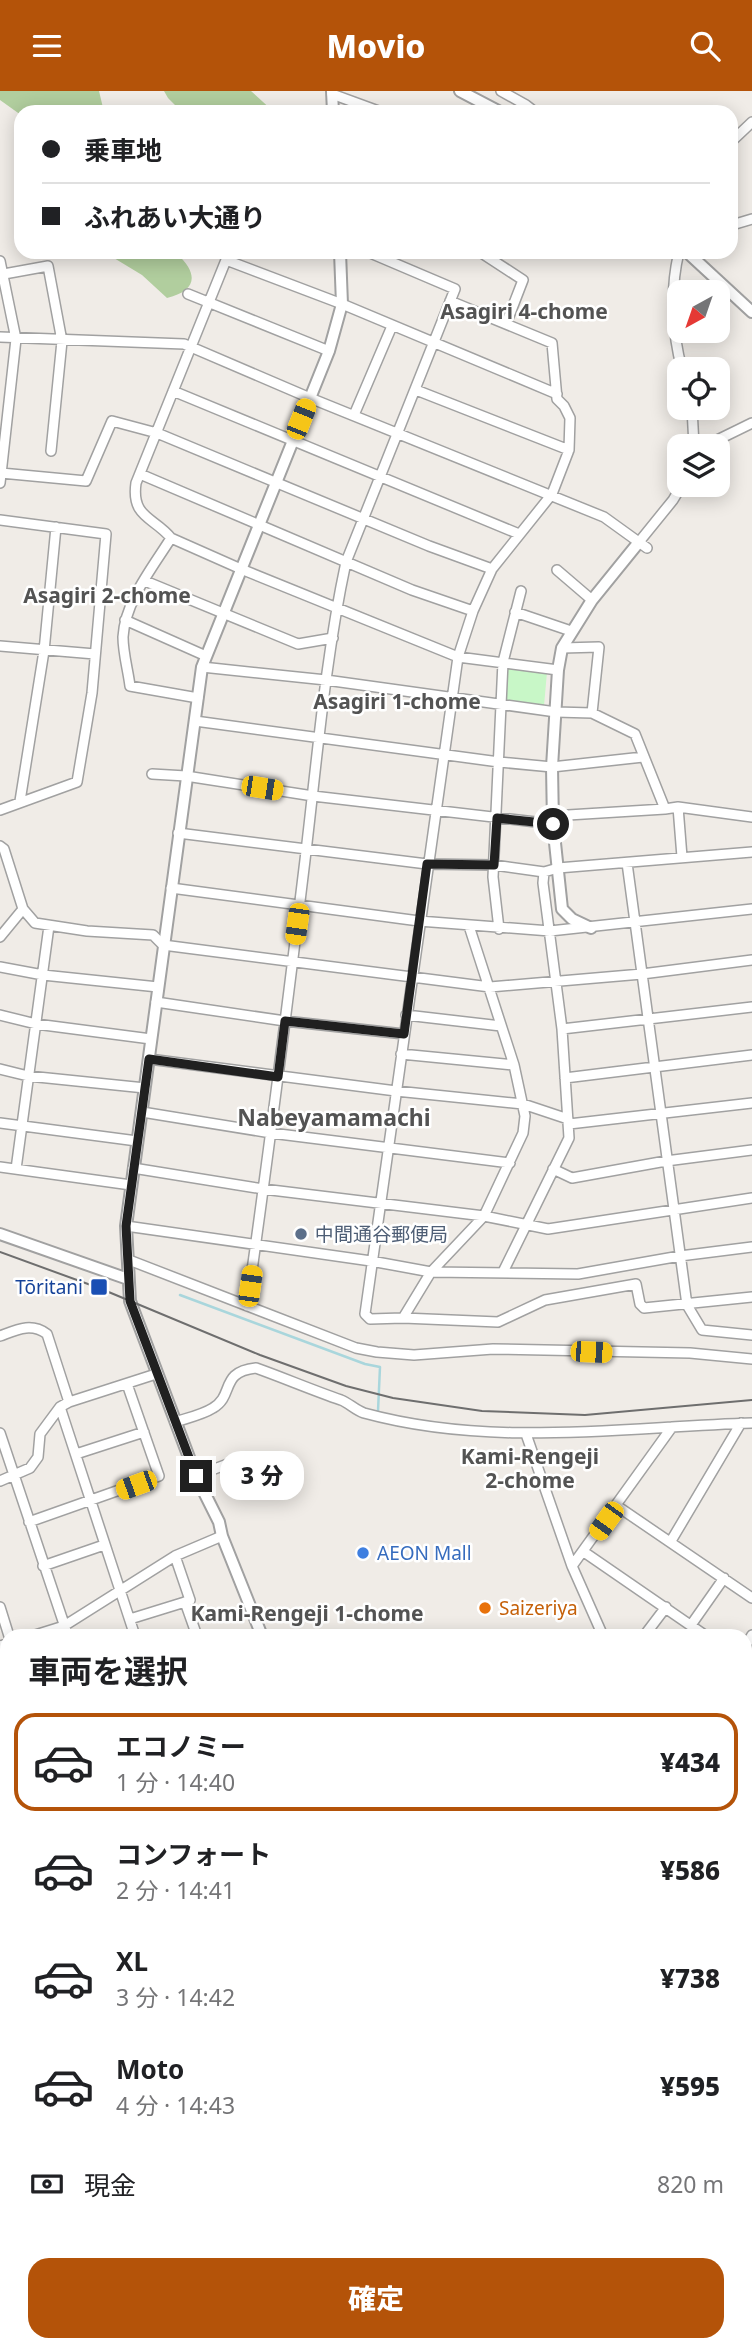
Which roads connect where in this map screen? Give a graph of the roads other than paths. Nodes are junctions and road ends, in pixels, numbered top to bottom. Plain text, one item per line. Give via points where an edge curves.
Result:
1 (460, 91) edge
2 (501, 91) edge
3 (332, 93) edge
4 (363, 105) edge
5 (487, 105) edge
6 (527, 105) edge
7 (752, 123) edge
8 (738, 136) edge
9 (339, 259) edge
10 (384, 259) edge
11 (491, 259) edge
12 (677, 259) edge
13 (695, 259) edge
14 (0, 261) edge
15 (4, 274) junction
16 (188, 295) dead end
17 (450, 301) junction
18 (210, 303) junction
19 (342, 304) junction
20 (752, 312) edge
21 (506, 324) junction
22 (392, 325) junction
23 (0, 337) edge
24 (16, 339) junction
25 (62, 341) junction
26 (433, 344) junction
27 (191, 347) junction
28 (329, 351) junction
29 (678, 357) edge
30 (416, 390) junction
31 (173, 391) junction
32 (557, 394) junction
33 (310, 398) junction
34 (354, 415) junction
35 (752, 422) edge
36 (157, 433) junction
37 (399, 433) junction
38 (728, 434) edge
39 (292, 441) junction
40 (569, 450) junction
41 (51, 451) dead end
42 (1, 473) edge
43 (140, 474) junction
44 (381, 477) junction
45 (0, 483) edge
46 (275, 483) junction
47 (552, 494) junction
48 (675, 497) edge
49 (363, 519) junction
50 (0, 520) edge
51 (258, 526) junction
52 (56, 527) junction
53 (519, 534) junction
54 (171, 538) junction
55 (643, 545) junction
56 (346, 562) junction
57 (241, 569) junction
58 (492, 569) junction
59 (557, 570) dead end
60 (145, 580) junction
61 (521, 591) dead end
62 (593, 600) junction
63 (336, 607) junction
64 (473, 611) junction
65 (515, 612) junction
66 (222, 614) junction
67 (125, 620) junction
68 (571, 631) junction
69 (333, 638) junction
70 (0, 646) edge
71 (562, 648) junction
72 (44, 651) junction
73 (95, 654) junction
74 (458, 657) junction
75 (204, 661) junction
76 (503, 662) junction
77 (558, 670) junction
78 (326, 680) junction
79 (198, 698) junction
80 (451, 698) junction
81 (501, 704) junction
82 (556, 712) junction
83 (592, 713) junction
84 (195, 721) junction
85 (318, 737) junction
86 (443, 754) junction
87 (643, 757) junction
88 (499, 762) junction
89 (552, 767) junction
90 (152, 774) dead end
91 (187, 776) junction
92 (313, 796) junction
93 (20, 801) junction
94 (678, 807) junction
95 (665, 809) junction
96 (0, 810) edge
97 (435, 810) junction
98 (752, 817) edge
99 (497, 818) junction
100 (552, 820) junction
101 (178, 833) junction
102 (0, 846) edge
103 (306, 849) junction
104 (752, 852) edge
105 (682, 857) junction
106 (627, 863) junction
107 (427, 864) junction
108 (494, 865) junction
109 (558, 868) junction
110 (544, 872) junction
111 (171, 888) junction
112 (299, 905) junction
113 (23, 909) junction
114 (752, 909) edge
115 (419, 921) junction
116 (636, 922) junction
117 (49, 926) junction
118 (469, 926) junction
119 (591, 928) junction
120 (499, 929) junction
121 (550, 931) junction
122 (0, 937) edge
123 (163, 945) junction
124 (752, 960) edge
125 (292, 963) junction
126 (0, 967) edge
127 (642, 974) junction
128 (43, 975) junction
129 (412, 977) junction
130 (557, 982) junction
131 (158, 986) junction
132 (490, 987) junction
133 (156, 1002) junction
134 (752, 1007) edge
135 (0, 1015) edge
136 (407, 1015) junction
137 (648, 1020) junction
138 (285, 1021) junction
139 (36, 1024) junction
140 (501, 1026) junction
141 (562, 1029) junction
142 (404, 1034) junction
143 (151, 1039) junction
144 (401, 1054) junction
145 (752, 1055) edge
146 (149, 1059) junction
147 (514, 1065) junction
148 (654, 1068) junction
149 (0, 1069) edge
150 (27, 1076) junction
151 (278, 1077) junction
152 (565, 1078) junction
153 (145, 1088) junction
154 (396, 1091) junction
155 (752, 1103) edge
156 (523, 1104) junction
157 (142, 1112) junction
158 (659, 1114) junction
159 (568, 1121) junction
160 (0, 1123) edge
161 (21, 1127) junction
162 (271, 1133) junction
163 (137, 1141) junction
164 (388, 1148) junction
165 (752, 1150) edge
166 (666, 1161) junction
167 (510, 1163) junction
168 (0, 1167) edge
169 (133, 1168) junction
170 (16, 1169) junction
171 (553, 1169) junction
172 (131, 1185) junction
173 (263, 1189) junction
174 (752, 1198) edge
175 (380, 1205) junction
176 (673, 1209) junction
177 (484, 1216) junction
178 (527, 1223) junction
179 (126, 1226) junction
180 (0, 1234) edge
181 (256, 1246) junction
182 (752, 1247) edge
183 (680, 1256) junction
184 (129, 1260) junction
185 (371, 1261) junction
186 (431, 1272) junction
187 (503, 1272) junction
188 (128, 1279) junction
189 (752, 1297) edge
190 (687, 1305) junction
191 (247, 1306) junction
192 (403, 1318) junction
193 (752, 1335) edge
194 (0, 1336) edge
195 (752, 1359) edge
196 (156, 1374) junction
197 (127, 1384) junction
198 (69, 1402) junction
199 (60, 1407) junction
200 (175, 1422) junction
201 (741, 1423) junction
202 (752, 1423) edge
203 (672, 1427) junction
204 (144, 1432) junction
205 (0, 1433) edge
206 (526, 1434) junction
207 (76, 1454) junction
208 (246, 1457) dead end
209 (196, 1476) junction
210 (14, 1477) junction
211 (0, 1481) edge
212 (91, 1501) junction
213 (617, 1506) junction
214 (29, 1522) junction
215 (222, 1535) junction
216 (671, 1541) junction
217 (104, 1545) junction
218 (584, 1552) junction
219 (175, 1556) junction
220 (43, 1566) junction
221 (572, 1566) junction
222 (724, 1578) junction
223 (120, 1590) junction
224 (752, 1598) edge
225 (185, 1602) junction
226 (0, 1607) edge
227 (666, 1607) junction
228 (130, 1619) junction
229 (691, 1625) junction
230 (64, 1626) junction
231 (7, 1629) edge
232 (54, 1629) edge
233 (65, 1629) edge
234 (133, 1629) edge
235 (194, 1629) edge
236 (259, 1629) edge
237 (600, 1629) edge
238 (649, 1629) edge
239 (696, 1629) edge

1 - 5 street
2 - 6 street
3 - 4 street
7 - 8 street
9 - 19 street
10 - 17 street via 455,289
11 - 21 street via 523,280
12 - 29 street via 674,288
13 - 20 street
14 - 15 street
15 - 24 street
15 - 25 street via 48,266
16 - 18 street
17 - 21 street
17 - 26 street
18 - 19 street via 226,260
18 - 27 street
18 - 28 street
19 - 22 street
19 - 28 street
21 - 32 street via 552,343
22 - 26 street
22 - 34 street
23 - 24 street
24 - 25 street
24 - 42 street
25 - 27 street
25 - 41 street
26 - 30 street
26 - 32 street
27 - 31 street
27 - 33 street
28 - 33 street
30 - 37 street
30 - 40 street
31 - 36 street
31 - 39 street
32 - 40 street via 570,418
33 - 34 street
33 - 39 street
34 - 37 street
35 - 38 street
36 - 42 street via 113,421 86,481
36 - 43 street
36 - 46 street
37 - 44 street
37 - 47 street
39 - 44 street
39 - 46 street
40 - 47 street
42 - 45 street
43 - 51 street
43 - 54 street via 136,506
44 - 49 street
44 - 53 street
46 - 49 street
46 - 51 street
47 - 53 street
47 - 55 street via 604,517
48 - 55 street
49 - 56 street
49 - 58 street
50 - 52 street
51 - 56 street
51 - 57 street
52 - 72 street
52 - 73 street via 106,534
53 - 58 street
54 - 57 street
54 - 60 street
55 - 62 street
56 - 63 street
56 - 64 street
57 - 63 street
57 - 66 street
58 - 64 street
59 - 62 street
60 - 66 street
60 - 67 street
61 - 65 street
62 - 68 street
63 - 69 street
63 - 74 street
64 - 74 street
65 - 68 street
65 - 76 street
66 - 69 street via 298,644
66 - 75 street
67 - 75 street
67 - 79 street via 130,686
68 - 71 street
69 - 78 street
70 - 72 street
71 - 77 street
71 - 83 street via 599,647
72 - 73 street
72 - 93 street
73 - 93 street via 77,782
74 - 76 street
74 - 80 street
75 - 78 street
75 - 79 street
76 - 77 street
76 - 81 street
77 - 82 street
78 - 80 street
78 - 85 street
79 - 84 street
80 - 81 street
80 - 86 street
81 - 82 street
81 - 88 street
82 - 83 street
82 - 89 street
83 - 87 street via 635,734
84 - 85 street
84 - 91 street
85 - 86 street
85 - 92 street
86 - 88 street
86 - 97 street
87 - 89 street
87 - 95 street
88 - 89 street
88 - 99 street
89 - 100 street
90 - 91 street
91 - 92 street
91 - 101 street
92 - 97 street
92 - 103 street
93 - 96 street
94 - 95 street
94 - 98 street
94 - 105 street
95 - 100 street
97 - 99 street
97 - 107 street
99 - 100 street
99 - 108 street
100 - 109 street
101 - 103 street
101 - 111 street
102 - 113 street
103 - 107 street
103 - 112 street
104 - 105 street
105 - 106 street
106 - 109 street
106 - 116 street
107 - 108 street
107 - 115 street
108 - 110 street
108 - 120 street
109 - 110 street
109 - 119 street via 562,909
110 - 121 street
111 - 112 street
111 - 123 street
112 - 115 street
112 - 125 street
113 - 117 street via 35,923
113 - 122 street
114 - 116 street
115 - 118 street
115 - 129 street
116 - 119 street
116 - 127 street
117 - 123 street via 153,935
117 - 128 street
118 - 120 street
118 - 132 street
119 - 121 street
120 - 121 street
121 - 130 street
123 - 125 street
123 - 131 street
124 - 127 street
125 - 129 street
125 - 138 street
126 - 128 street
127 - 130 street
127 - 137 street
128 - 131 street
128 - 139 street
129 - 132 street
129 - 136 street
130 - 132 street
130 - 141 street
131 - 133 street
132 - 140 street
133 - 138 street
133 - 143 street
134 - 137 street
135 - 139 street
136 - 140 street
136 - 142 street
137 - 141 street
137 - 148 street
138 - 142 street
138 - 151 street
139 - 143 street
139 - 150 street
140 - 147 street
141 - 152 street
142 - 144 street
143 - 146 street
144 - 147 street
144 - 154 street
145 - 148 street
146 - 151 street
146 - 153 street
147 - 156 street
148 - 152 street
148 - 158 street
149 - 150 street
150 - 153 street
150 - 161 street
151 - 154 street
151 - 162 street
152 - 159 street
153 - 157 street
154 - 156 street
154 - 164 street
155 - 158 street
156 - 159 street
156 - 167 street via 523,1133
157 - 162 street
157 - 163 street
158 - 159 street
158 - 166 street
159 - 171 street via 569,1138
160 - 161 street
161 - 163 street
161 - 170 street
162 - 164 street
162 - 173 street
163 - 169 street
164 - 167 street
164 - 175 street
165 - 166 street
166 - 171 street via 572,1178
166 - 176 street
167 - 177 street
168 - 170 street
169 - 172 street
169 - 173 street
170 - 172 street
171 - 178 street
172 - 179 street
173 - 175 street
173 - 181 street
174 - 176 street
175 - 177 street
175 - 185 street
176 - 178 street via 548,1229
176 - 183 street
177 - 178 street
177 - 186 street
178 - 187 street
179 - 181 street
179 - 184 street
180 - 188 street
181 - 185 street
181 - 191 street
182 - 183 street
183 - 187 street via 578,1274
183 - 190 street
184 - 188 street
184 - 191 street
185 - 186 street
185 - 192 street via 365,1314 370,1319
186 - 187 street
186 - 192 street
188 - 196 street via 130,1301
189 - 190 street
190 - 192 street via 644,1308 636,1284 545,1300 498,1322
190 - 193 street via 702,1330
191 - 195 street via 377,1352 414,1355 493,1349 690,1353
194 - 198 street via 31,1327 47,1334
196 - 197 street
196 - 200 street
197 - 198 street
197 - 204 street
198 - 199 street
199 - 207 street
199 - 210 street via 40,1434 38,1457
200 - 206 street via 215,1407 233,1376 242,1369 256,1368 345,1401 360,1412 435,1427
200 - 209 street
201 - 202 street
201 - 203 street
201 - 216 street
203 - 206 street
203 - 213 street
204 - 207 street
204 - 212 street via 159,1476
205 - 210 street
206 - 221 street
207 - 212 street
208 - 209 street
209 - 215 street
210 - 211 street
210 - 214 street
212 - 214 street
212 - 217 street
213 - 216 street
213 - 218 street
214 - 220 street
215 - 219 street
215 - 236 street
216 - 222 street
217 - 220 street
217 - 223 street
218 - 221 street
218 - 227 street
219 - 223 street
219 - 225 street via 190,1600
220 - 230 street
221 - 237 street
222 - 224 street
222 - 229 street
223 - 228 street
223 - 230 street
225 - 228 street
225 - 235 street
226 - 231 street
227 - 229 street
227 - 238 street
228 - 234 street
229 - 239 street
230 - 232 street
230 - 233 street

